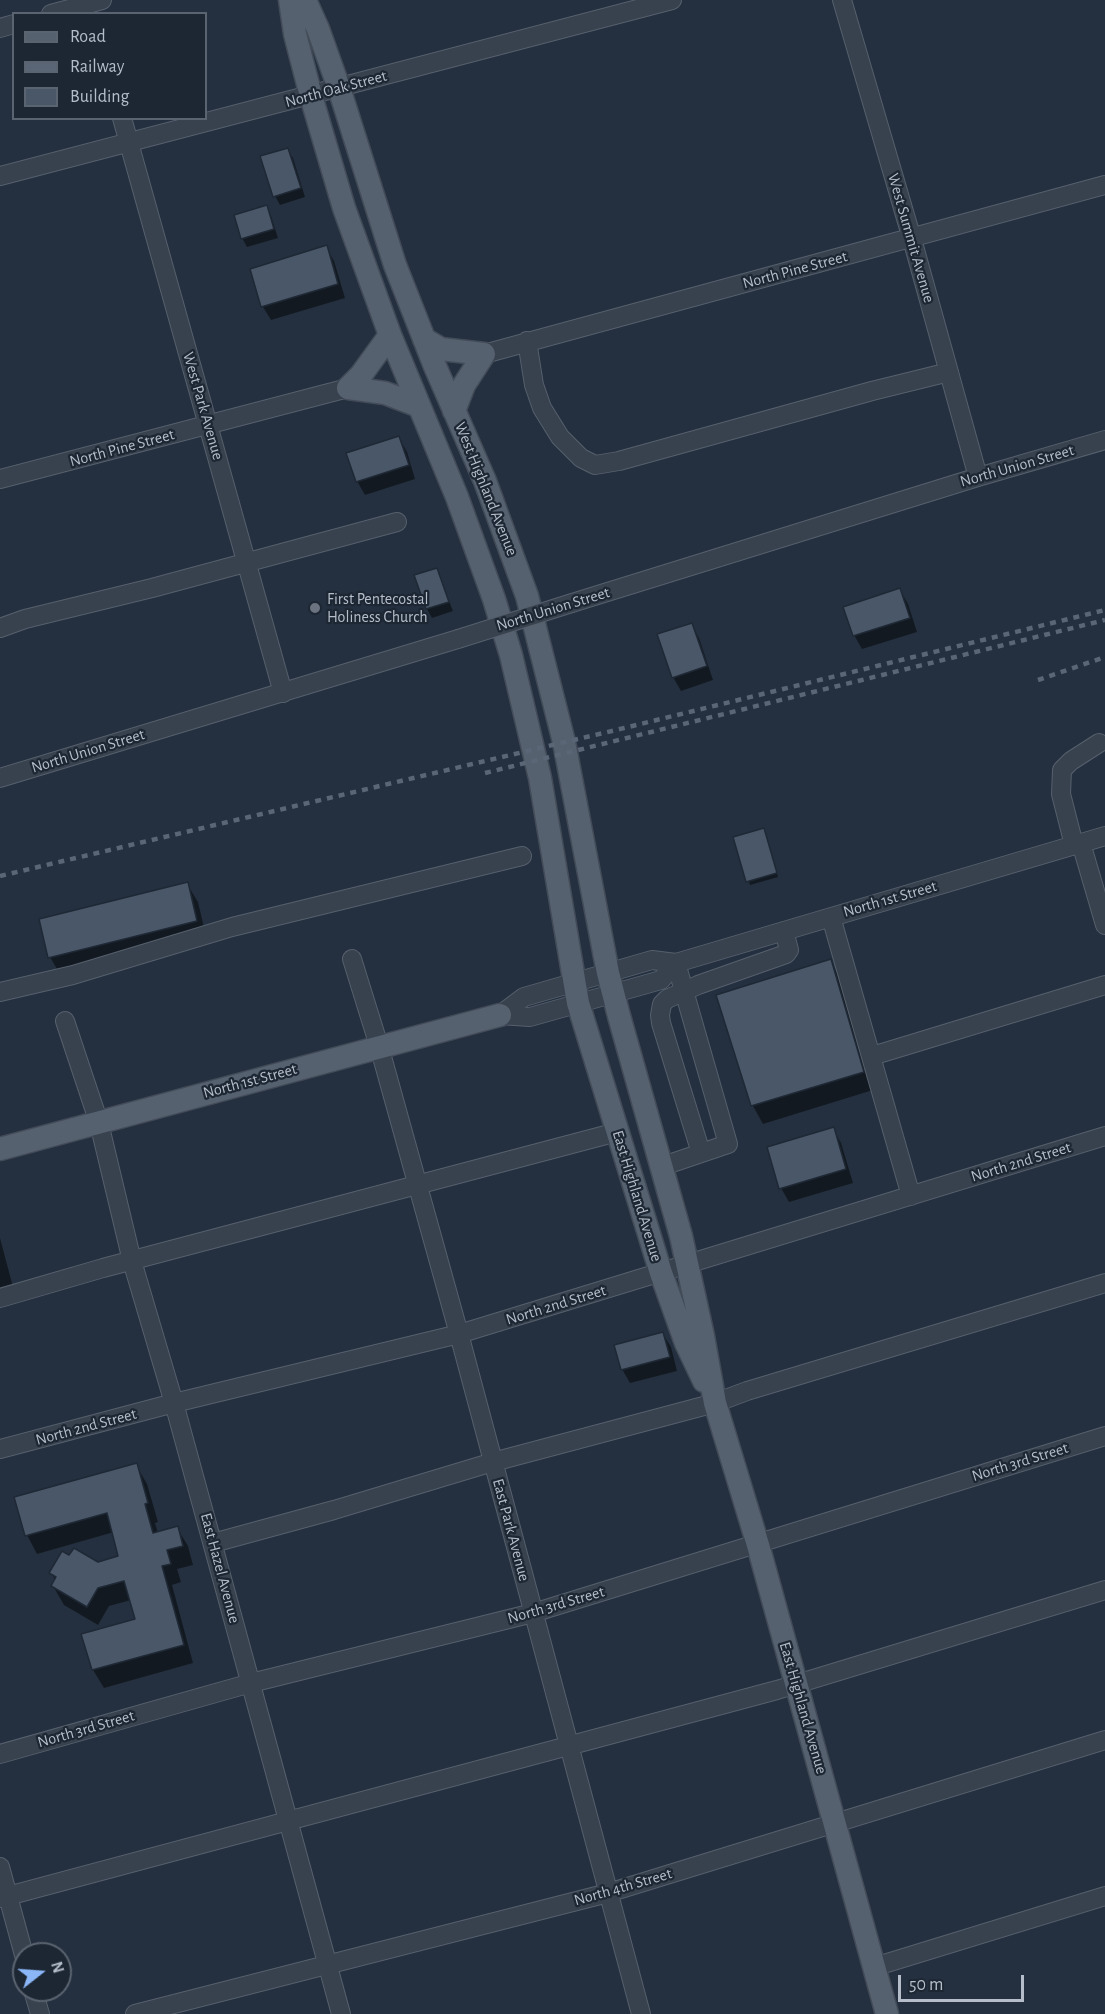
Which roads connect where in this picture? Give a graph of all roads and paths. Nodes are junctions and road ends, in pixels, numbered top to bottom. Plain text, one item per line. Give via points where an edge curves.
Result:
1 (290, 0) edge
2 (305, 0) edge
3 (672, 0) edge
4 (842, 0) edge
5 (94, 4) edge
6 (60, 12) edge
7 (339, 88) junction
8 (311, 96) junction
9 (123, 120) edge
10 (129, 143) junction
11 (0, 176) edge
12 (1105, 185) edge
13 (912, 239) junction
14 (390, 334) junction
15 (424, 339) junction
16 (527, 341) junction
17 (484, 354) junction
18 (949, 372) junction
19 (348, 387) junction
20 (419, 406) junction
21 (454, 411) junction
22 (209, 425) junction
23 (1105, 440) edge
24 (978, 477) junction
25 (0, 479) edge
26 (397, 522) dead end
27 (246, 561) junction
28 (0, 628) edge
29 (283, 693) junction
30 (1099, 743) dead end
31 (2, 771) edge
32 (1105, 836) edge
33 (1078, 844) junction
34 (522, 856) dead end
35 (831, 917) junction
36 (1105, 925) edge
37 (784, 931) junction
38 (352, 959) dead end
39 (676, 963) junction
40 (611, 983) junction
41 (1105, 985) edge
42 (684, 991) junction
43 (0, 992) edge
44 (576, 993) junction
45 (500, 1015) joint
46 (65, 1021) dead end
47 (379, 1046) junction
48 (872, 1056) junction
49 (99, 1123) junction
50 (617, 1132) junction
51 (1105, 1136) edge
52 (0, 1149) edge
53 (701, 1153) junction
54 (663, 1166) junction
55 (418, 1184) junction
56 (911, 1196) junction
57 (132, 1261) junction
58 (688, 1265) junction
59 (661, 1273) junction
60 (1105, 1283) edge
61 (0, 1298) edge
62 (459, 1334) junction
63 (174, 1403) junction
64 (715, 1403) junction
65 (1105, 1436) edge
66 (0, 1449) edge
67 (493, 1462) junction
68 (213, 1543) junction
69 (758, 1545) junction
70 (1105, 1590) edge
71 (533, 1613) junction
72 (251, 1683) junction
73 (796, 1684) junction
74 (1105, 1740) edge
75 (569, 1746) junction
76 (0, 1754) edge
77 (289, 1822) junction
78 (834, 1822) junction
79 (0, 1867) edge
80 (608, 1893) junction
81 (1105, 1896) edge
82 (4, 1897) edge
83 (20, 1942) edge
84 (328, 1965) junction
85 (874, 1967) junction
86 (135, 2014) edge
87 (341, 2014) edge
88 (641, 2014) edge
89 (887, 2014) edge

1 - 8 main road, West Highland Avenue
2 - 7 main road, West Highland Avenue
3 - 7 street, North Oak Street
4 - 13 street, West Summit Avenue
5 - 6 street
7 - 8 street, North Oak Street
7 - 15 main road, West Highland Avenue via 394,265
8 - 10 street, North Oak Street
8 - 14 main road, West Highland Avenue via 344,208
9 - 10 street, West Park Avenue
10 - 11 street, North Oak Street
10 - 22 street, West Park Avenue
12 - 13 street, North Pine Street
13 - 16 street, North Pine Street
13 - 18 street, West Summit Avenue
14 - 19 main road
14 - 20 main road, West Highland Avenue
15 - 17 main road via 441,349
15 - 21 main road, West Highland Avenue
16 - 17 street, North Pine Street
16 - 18 street via 542,408 560,437 581,458 595,465
17 - 21 main road via 464,385
18 - 24 street, West Summit Avenue
19 - 20 main road via 385,393
19 - 22 street, North Pine Street
20 - 44 main road, West Highland Avenue via 478,552 511,655 540,778
21 - 40 main road, West Highland Avenue via 511,550 539,638 564,742
22 - 25 street, North Pine Street
22 - 27 street, West Park Avenue
23 - 24 street, North Union Street
24 - 29 street, North Union Street, bridge
26 - 27 street
27 - 28 street
27 - 29 street, West Park Avenue
29 - 31 street, North Union Street
30 - 33 street via 1062,770 1061,794
32 - 33 street, North 1st Street
33 - 35 street, North 1st Street
33 - 36 street
34 - 43 street via 232,927 73,975
35 - 37 street, North 1st Street
35 - 48 street
37 - 39 street, North 1st Street
37 - 42 street via 789,950 786,954
38 - 47 street
39 - 40 street, North 1st Street via 662,980
39 - 42 street
40 - 44 street, North 1st Street
40 - 54 main road, East Highland Avenue
41 - 48 street
42 - 53 street via 667,999 660,1015
42 - 53 street via 728,1144
44 - 45 street, North 1st Street via 524,997
44 - 50 main road, East Highland Avenue
45 - 47 main road, North 1st Street
46 - 49 street, East Hazel Avenue
47 - 49 main road, North 1st Street
47 - 55 street, East Park Avenue
48 - 56 street
49 - 52 main road, North 1st Street
49 - 57 street, East Hazel Avenue
50 - 55 street
50 - 59 main road, East Highland Avenue
51 - 56 street, North 2nd Street
53 - 54 street
54 - 58 main road, East Highland Avenue
55 - 57 street
55 - 62 street, East Park Avenue
56 - 58 street, North 2nd Street
57 - 61 street
57 - 63 street, East Hazel Avenue
58 - 59 street, North 2nd Street
58 - 64 main road, East Highland Avenue
59 - 62 street, North 2nd Street
59 - 64 main road, East Highland Avenue via 686,1343
60 - 64 street
62 - 63 street, North 2nd Street
62 - 67 street, East Park Avenue
63 - 66 street, North 2nd Street
63 - 68 street, East Hazel Avenue
64 - 67 street
64 - 69 main road, East Highland Avenue
65 - 69 street, North 3rd Street
67 - 68 street
67 - 71 street, East Park Avenue
68 - 72 street, East Hazel Avenue
69 - 71 street, North 3rd Street
69 - 73 main road, East Highland Avenue
70 - 73 street
71 - 72 street, North 3rd Street
71 - 75 street, East Park Avenue
72 - 76 street, North 3rd Street
72 - 77 street, East Hazel Avenue
73 - 75 street
73 - 78 main road, East Highland Avenue
74 - 78 street, North 4th Street
75 - 77 street
75 - 80 street, East Park Avenue
77 - 82 street
77 - 84 street, East Hazel Avenue
78 - 80 street, North 4th Street
78 - 85 main road, East Highland Avenue
79 - 82 street
80 - 84 street, North 4th Street
80 - 88 street, East Park Avenue
81 - 85 street
82 - 83 street
84 - 86 street, North 4th Street
84 - 87 street, East Hazel Avenue
85 - 89 main road, East Highland Avenue

